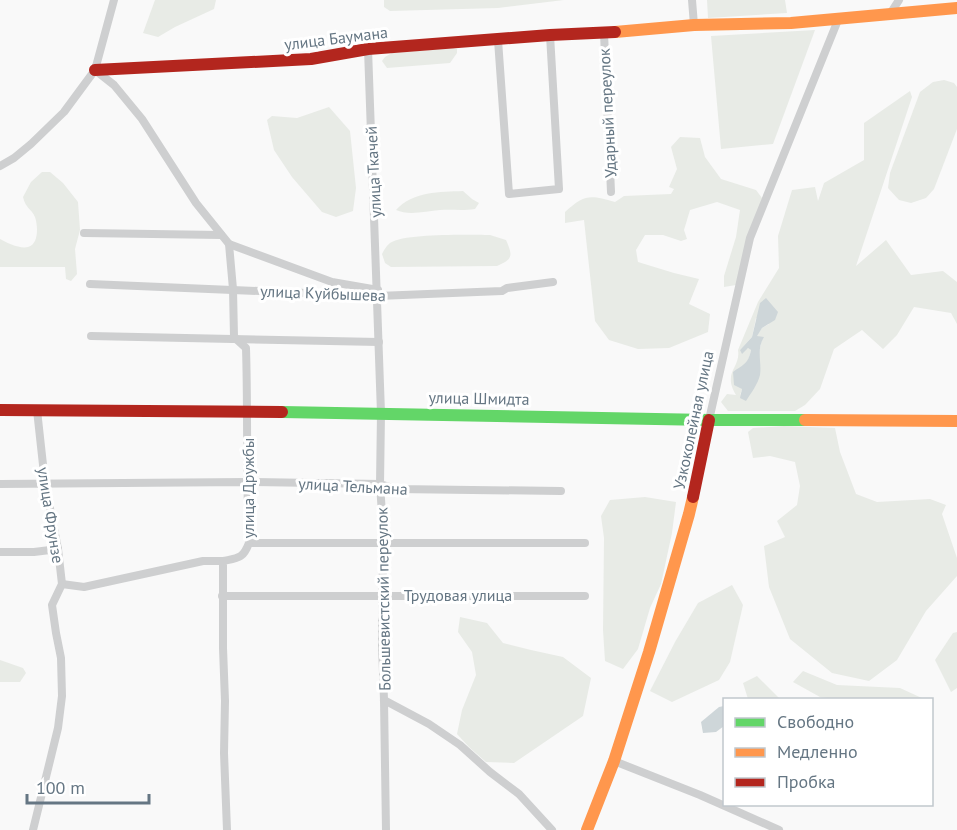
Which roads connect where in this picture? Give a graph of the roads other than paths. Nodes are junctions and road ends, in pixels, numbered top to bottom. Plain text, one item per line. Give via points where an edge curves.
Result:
1 (114, 0) edge
2 (692, 0) edge
3 (899, 0) edge
4 (957, 8) edge
5 (890, 14) junction
6 (838, 20) junction
7 (694, 25) junction
8 (604, 33) junction
9 (550, 35) junction
10 (498, 40) junction
11 (368, 49) junction
12 (95, 70) junction
13 (0, 166) edge
14 (611, 192) dead end
15 (84, 233) dead end
16 (221, 235) junction
17 (229, 244) junction
18 (554, 282) dead end
19 (90, 284) dead end
20 (233, 289) junction
21 (378, 293) junction
22 (91, 336) dead end
23 (237, 339) junction
24 (379, 342) junction
25 (0, 410) edge
26 (37, 410) junction
27 (248, 411) junction
28 (381, 413) junction
29 (709, 420) junction
30 (957, 421) edge
31 (246, 482) junction
32 (45, 483) junction
33 (0, 484) edge
34 (380, 484) junction
35 (561, 491) dead end
36 (249, 543) junction
37 (585, 543) dead end
38 (384, 544) junction
39 (58, 549) junction
40 (0, 552) edge
41 (223, 561) junction
42 (62, 584) junction
43 (382, 595) junction
44 (222, 596) junction
45 (585, 596) dead end
46 (384, 700) junction
47 (614, 760) junction
48 (723, 805) edge
49 (725, 806) edge
50 (33, 830) edge
51 (227, 830) edge
52 (386, 830) edge
53 (552, 830) edge
54 (587, 830) edge
55 (779, 830) edge

1 - 12 street
2 - 7 street
3 - 5 street
4 - 5 street, улица Баумана
5 - 6 street, улица Баумана
6 - 7 street, улица Баумана
6 - 29 street, Узкоколейная улица via 750,238
7 - 8 street, улица Баумана
8 - 9 street, улица Баумана
8 - 14 street, Ударный переулок
9 - 10 street, улица Баумана
9 - 10 street via 559,189 509,194
10 - 11 street, улица Баумана
11 - 12 street, улица Баумана via 311,59
11 - 21 street, улица Ткачей
12 - 13 street via 64,112 32,144
12 - 16 street via 114,85 142,119
15 - 16 street
16 - 17 street
17 - 20 street, улица Дружбы
17 - 21 street via 332,282
18 - 21 street, улица Куйбышева via 502,291
19 - 20 street, улица Куйбышева
20 - 21 street, улица Куйбышева
20 - 23 street, улица Дружбы
21 - 24 street, Большевистский переулок
22 - 23 street
23 - 24 street
23 - 27 street, улица Дружбы via 246,348
24 - 28 street, Большевистский переулок
25 - 26 street, улица Шмидта
26 - 27 street, улица Шмидта
26 - 32 street, улица Фрунзе
27 - 28 street, улица Шмидта
27 - 31 street, улица Дружбы
28 - 29 street, улица Шмидта
28 - 34 street, Большевистский переулок
29 - 30 street, улица Шмидта
29 - 47 street, Узкоколейная улица via 689,514
31 - 32 street, улица Тельмана
31 - 34 street, улица Тельмана
31 - 36 street, улица Дружбы
32 - 33 street, улица Тельмана
32 - 39 street, улица Фрунзе
34 - 35 street, улица Тельмана via 396,489
34 - 38 street, Большевистский переулок
36 - 38 street
36 - 41 street, улица Дружбы via 237,559
37 - 38 street
38 - 43 street, Большевистский переулок
39 - 40 street
39 - 42 street, улица Фрунзе
41 - 42 street via 203,561 84,586
41 - 44 street
42 - 50 street, улица Фрунзе via 52,605 61,658 62,696
43 - 44 street, Трудовая улица
43 - 45 street, Трудовая улица
43 - 46 street, Большевистский переулок
44 - 51 street
46 - 52 street, Большевистский переулок
46 - 53 street via 460,745 519,794
47 - 48 street
47 - 54 street, Узкоколейная улица
49 - 55 street

